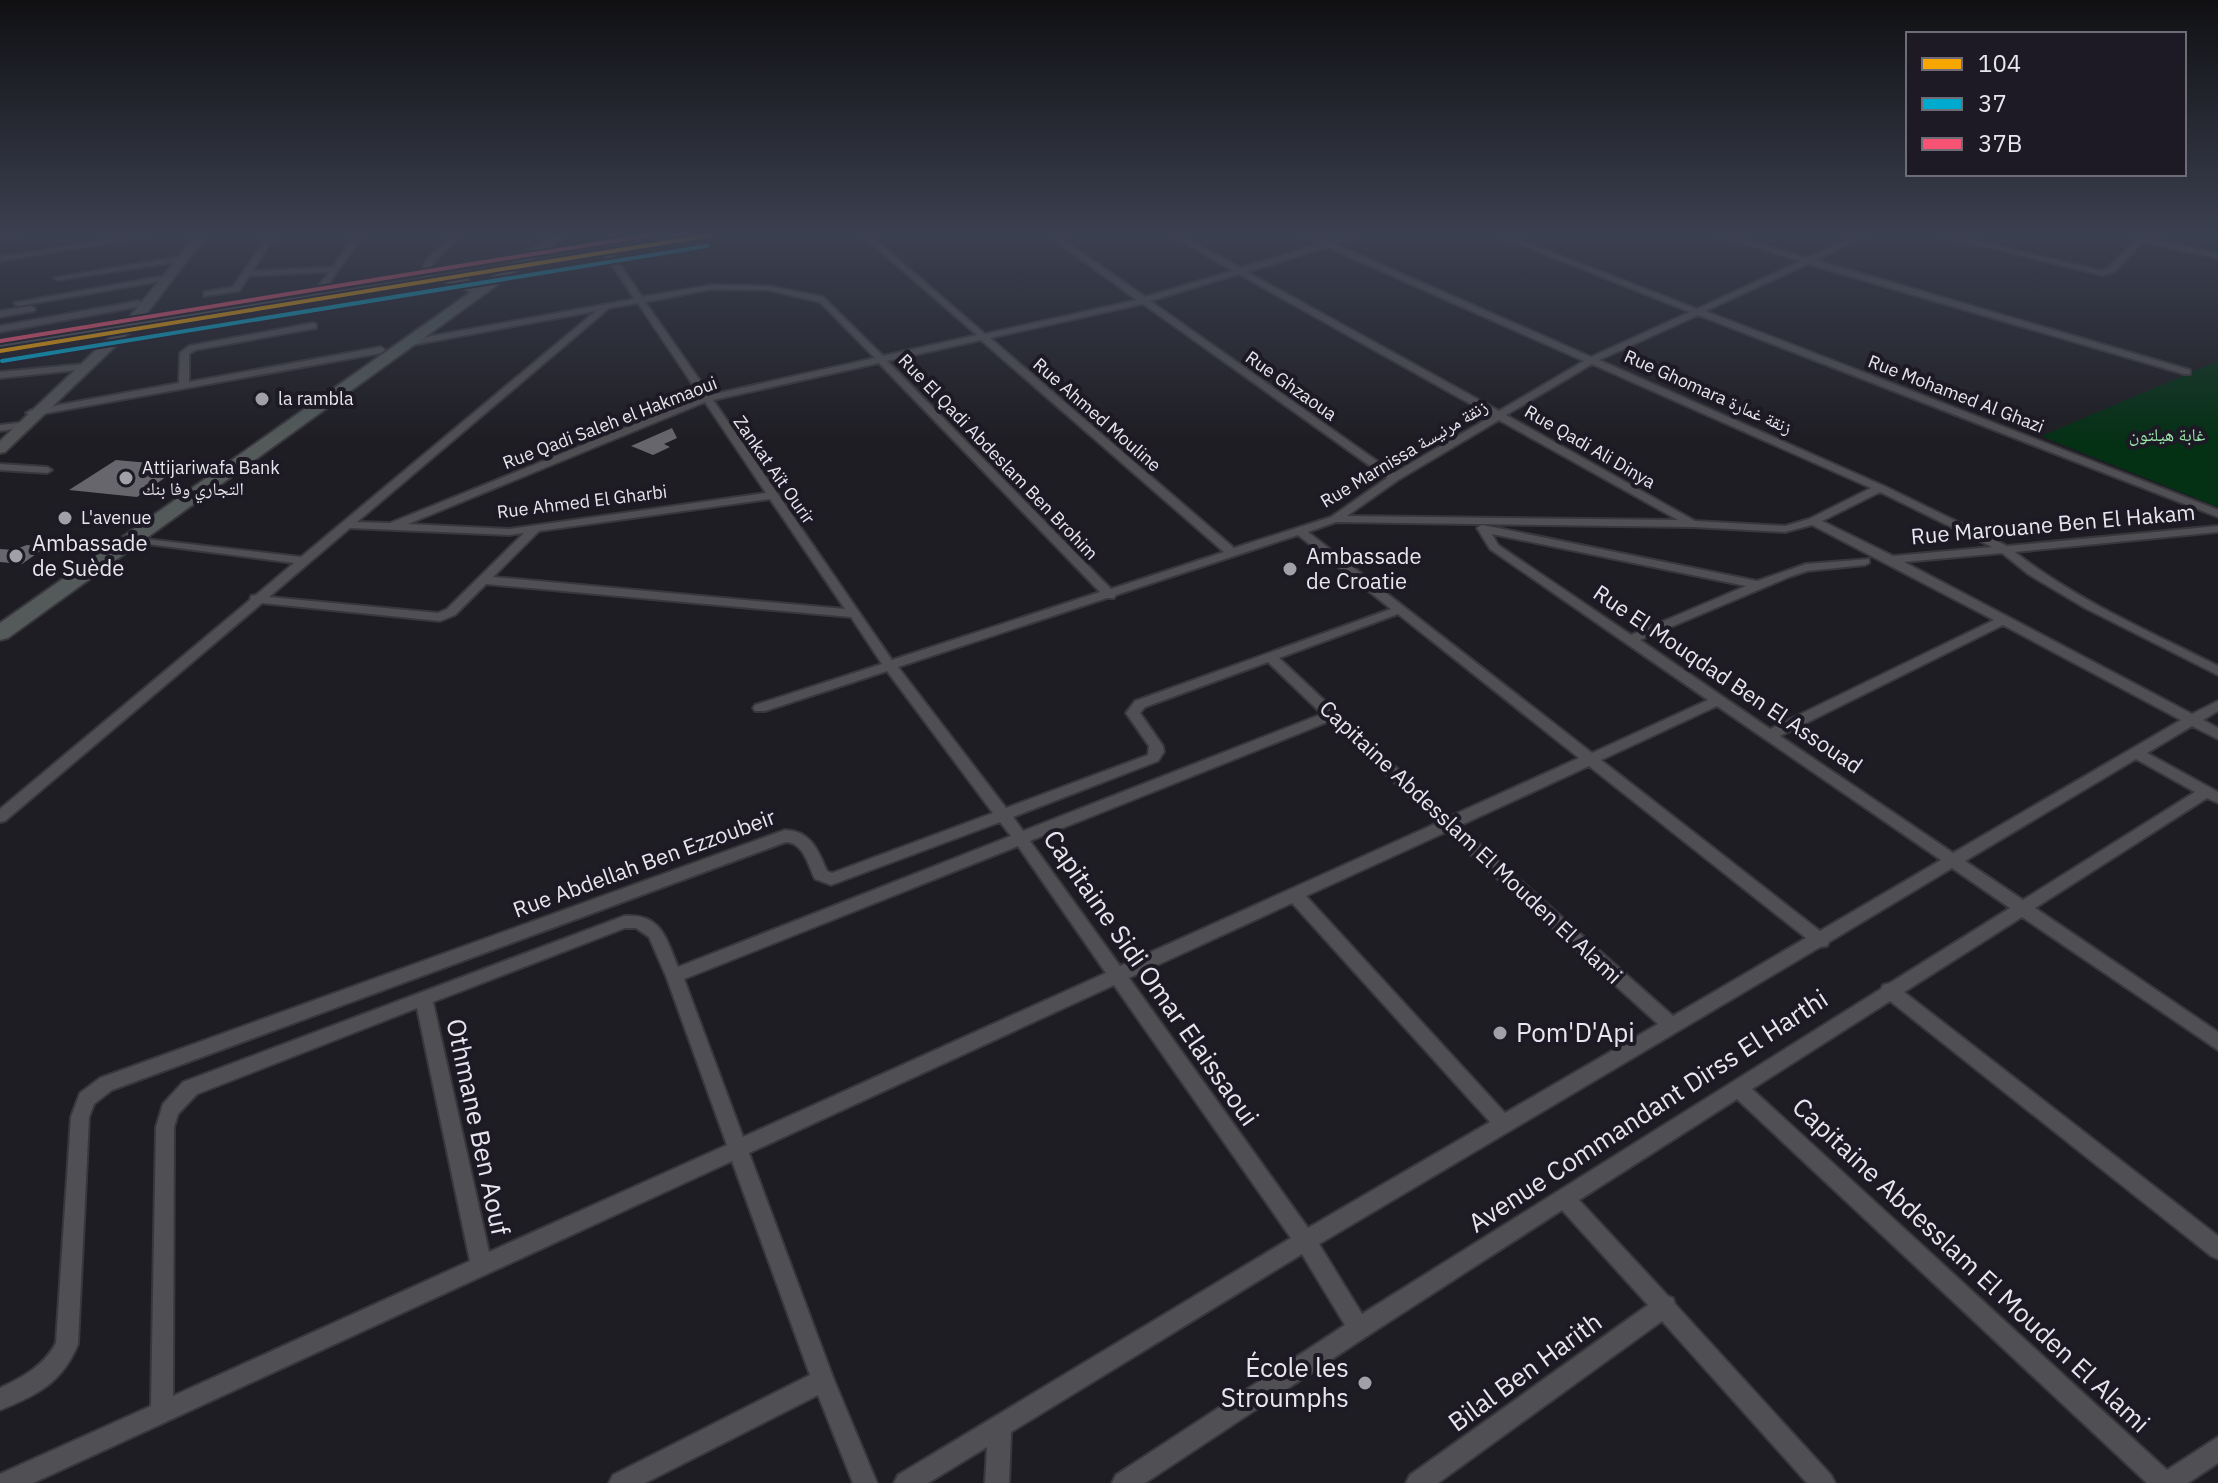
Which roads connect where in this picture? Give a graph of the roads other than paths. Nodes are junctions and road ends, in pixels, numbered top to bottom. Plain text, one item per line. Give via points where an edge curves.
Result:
1 (49, 305) edge
2 (132, 305) edge
3 (138, 305) edge
4 (140, 305) edge
5 (274, 305) edge
6 (445, 305) edge
7 (461, 305) edge
8 (611, 305) edge
9 (642, 305) edge
10 (831, 305) edge
11 (946, 305) edge
12 (1123, 305) edge
13 (1148, 305) edge
14 (1304, 305) edge
15 (1467, 305) edge
16 (1682, 305) edge
17 (1715, 305) edge
18 (1961, 305) edge
19 (607, 306) junction
20 (1700, 312) junction
21 (0, 314) edge
22 (313, 326) dead end
23 (0, 329) edge
24 (120, 330) junction
25 (982, 337) junction
26 (69, 340) junction
27 (407, 343) junction
28 (97, 347) junction
29 (0, 350) edge
30 (381, 350) junction
31 (881, 359) junction
32 (1592, 360) junction
33 (80, 367) junction
34 (2187, 372) dead end
35 (0, 375) edge
36 (184, 385) junction
37 (705, 399) junction
38 (1502, 415) junction
39 (14, 427) edge
40 (0, 449) edge
41 (0, 467) edge
42 (47, 470) dead end
43 (1394, 478) junction
44 (1880, 488) junction
45 (774, 495) junction
46 (2218, 514) edge
47 (1335, 519) junction
48 (1813, 521) junction
49 (1465, 522) junction
50 (1693, 524) junction
51 (347, 525) junction
52 (394, 526) junction
53 (1483, 528) junction
54 (535, 529) junction
55 (2218, 529) edge
56 (1301, 532) junction
57 (132, 539) junction
58 (2003, 548) junction
59 (1234, 554) junction
60 (1891, 560) junction
61 (302, 561) junction
62 (1865, 561) dead end
63 (484, 580) junction
64 (1757, 585) junction
65 (1110, 595) junction
66 (255, 599) junction
67 (1401, 609) junction
68 (854, 614) junction
69 (0, 617) edge
70 (2003, 620) junction
71 (0, 633) edge
72 (1632, 639) junction
73 (1270, 657) junction
74 (890, 666) junction
75 (2218, 671) edge
76 (1720, 700) junction
77 (2218, 705) edge
78 (760, 708) dead end
79 (1332, 715) junction
80 (2191, 721) junction
81 (2218, 734) edge
82 (1770, 735) junction
83 (2136, 753) junction
84 (1590, 757) junction
85 (2212, 795) edge
86 (1002, 814) junction
87 (0, 817) edge
88 (1447, 824) junction
89 (1021, 839) junction
90 (1955, 861) junction
91 (1294, 894) junction
92 (2023, 908) junction
93 (1821, 941) junction
94 (674, 976) junction
95 (1115, 976) junction
96 (1889, 990) junction
97 (424, 998) junction
98 (1673, 1027) junction
99 (2218, 1042) edge
100 (1739, 1089) junction
101 (1504, 1125) junction
102 (736, 1148) junction
103 (1565, 1199) junction
104 (1305, 1241) junction
105 (2218, 1249) edge
106 (482, 1267) junction
107 (1665, 1306) junction
108 (1359, 1328) junction
109 (823, 1380) junction
110 (0, 1399) edge
111 (162, 1411) junction
112 (1000, 1425) junction
113 (2218, 1449) edge
114 (7, 1483) edge
115 (621, 1483) edge
116 (865, 1483) edge
117 (906, 1483) edge
118 (997, 1483) edge
119 (1124, 1483) edge
120 (1418, 1483) edge
121 (1823, 1483) edge
122 (2166, 1483) edge

1 - 21 street
2 - 23 street
3 - 24 main road
4 - 24 main road
5 - 24 main road
6 - 30 main road
7 - 27 main road
8 - 19 street, Rue El Qadi Abdeslam Ben Brohim
9 - 37 street, Zankat Aït Ourir
10 - 31 street, Rue El Qadi Abdeslam Ben Brohim
11 - 25 street, Rue Ahmed Mouline
12 - 25 street, Rue Qadi Saleh el Hakmaoui
13 - 43 street, Rue Ghzaoua
14 - 38 street, Rue Qadi Ali Dinya
15 - 32 street, Rue Ghomara زنقة غمارة
16 - 20 street, Rue Mohamed Al Ghazi
17 - 20 street, Rue Marnissa زنقة مرنيسة
18 - 34 street
19 - 27 street, Rue El Qadi Abdeslam Ben Brohim
19 - 51 street
20 - 32 street, Rue Marnissa زنقة مرنيسة
20 - 46 street, Rue Mohamed Al Ghazi
22 - 36 street via 192,348 185,353
24 - 26 main road
24 - 28 main road
24 - 29 main road
24 - 33 main road
25 - 31 street, Rue Qadi Saleh el Hakmaoui
25 - 59 street, Rue Ahmed Mouline
26 - 28 main road
26 - 29 main road
27 - 57 main road
28 - 33 main road
30 - 36 street
30 - 69 main road
31 - 37 street, Rue Qadi Saleh el Hakmaoui
31 - 65 street, Rue El Qadi Abdeslam Ben Brohim
32 - 38 street, Rue Marnissa زنقة مرنيسة
32 - 44 street, Rue Ghomara زنقة غمارة
33 - 35 street
33 - 39 main road
36 - 39 street
37 - 45 street, Zankat Aït Ourir
37 - 52 street, Rue Qadi Saleh el Hakmaoui
38 - 43 street, Rue Marnissa زنقة مرنيسة
38 - 50 street, Rue Qadi Ali Dinya
39 - 40 main road
41 - 42 street
43 - 47 street, Rue Marnissa زنقة مرنيسة
44 - 48 street
44 - 58 street, Rue Ghomara زنقة غمارة
45 - 54 street, Rue Ahmed El Gharbi
45 - 68 street, Zankat Aït Ourir
47 - 49 street
47 - 56 street, Rue Marnissa زنقة مرنيسة
48 - 50 street via 1785,529
48 - 60 street
49 - 50 street
49 - 53 street
51 - 52 street, Rue Ahmed El Gharbi
51 - 61 street
52 - 54 street, Rue Ahmed El Gharbi via 476,532
53 - 64 street
53 - 72 street, Rue El Mouqdad Ben El Assouad via 1494,547
54 - 63 street
55 - 58 street, Rue Marouane Ben El Hakam
56 - 59 street, Rue Marnissa زنقة مرنيسة
56 - 67 street
57 - 61 street
57 - 71 main road
58 - 60 street, Rue Marouane Ben El Hakam
58 - 75 street, Rue Ghomara زنقة غمارة via 2089,605
59 - 65 street, Rue Marnissa زنقة مرنيسة
60 - 70 street
61 - 66 street
62 - 64 street via 1806,568
63 - 66 street via 451,612 430,618
63 - 68 street
64 - 72 street
65 - 74 street, Rue Marnissa زنقة مرنيسة
66 - 87 street
67 - 73 street, Rue Abdellah Ben Ezzoubeir
67 - 84 street
68 - 74 street, Zankat Aït Ourir
70 - 80 street
70 - 82 street
72 - 76 street, Rue El Mouqdad Ben El Assouad
73 - 79 street, Capitaine Abdesslam El Mouden El Alami
73 - 86 street, Rue Abdellah Ben Ezzoubeir via 1135,708 1134,719 1156,746 1153,758
74 - 78 street, Rue Marnissa زنقة مرنيسة
74 - 86 street, Capitaine Sidi Omar Elaissaoui
76 - 82 street, Rue El Mouqdad Ben El Assouad
76 - 84 street
77 - 80 street
79 - 88 street, Capitaine Abdesslam El Mouden El Alami
79 - 89 street
80 - 81 street
80 - 83 street
82 - 90 street, Rue El Mouqdad Ben El Assouad
83 - 85 street
83 - 90 street
84 - 88 street
84 - 93 street
85 - 92 street, Avenue Commandant Dirss El Harthi
86 - 89 street, Capitaine Sidi Omar Elaissaoui
86 - 110 street, Rue Abdellah Ben Ezzoubeir via 837,878 821,875 801,838 785,836 106,1084 87,1099 80,1117 67,1344 51,1371
88 - 91 street
88 - 98 street, Capitaine Abdesslam El Mouden El Alami
89 - 94 street
89 - 95 street, Capitaine Sidi Omar Elaissaoui
90 - 92 street, Rue El Mouqdad Ben El Assouad
90 - 93 street
91 - 95 street
91 - 101 street
92 - 96 street, Avenue Commandant Dirss El Harthi
92 - 99 street, Rue El Mouqdad Ben El Assouad
93 - 98 street
94 - 97 street via 655,933 639,921 624,922
94 - 102 street
95 - 102 street
95 - 104 street, Capitaine Sidi Omar Elaissaoui
96 - 100 street, Avenue Commandant Dirss El Harthi
96 - 105 street
97 - 106 street, Othmane Ben Aouf
97 - 111 street via 190,1088 170,1110 165,1127
98 - 101 street
100 - 103 street, Avenue Commandant Dirss El Harthi
100 - 122 street, Capitaine Abdesslam El Mouden El Alami
101 - 104 street
102 - 106 street
102 - 109 street
103 - 107 street
103 - 108 street, Avenue Commandant Dirss El Harthi
104 - 108 street, Capitaine Sidi Omar Elaissaoui
104 - 112 street
106 - 111 street
107 - 120 street, Bilal Ben Harith
107 - 121 street
108 - 119 street, Avenue Commandant Dirss El Harthi
109 - 115 street
109 - 116 street
111 - 114 street
112 - 117 street
112 - 118 street
113 - 122 street

